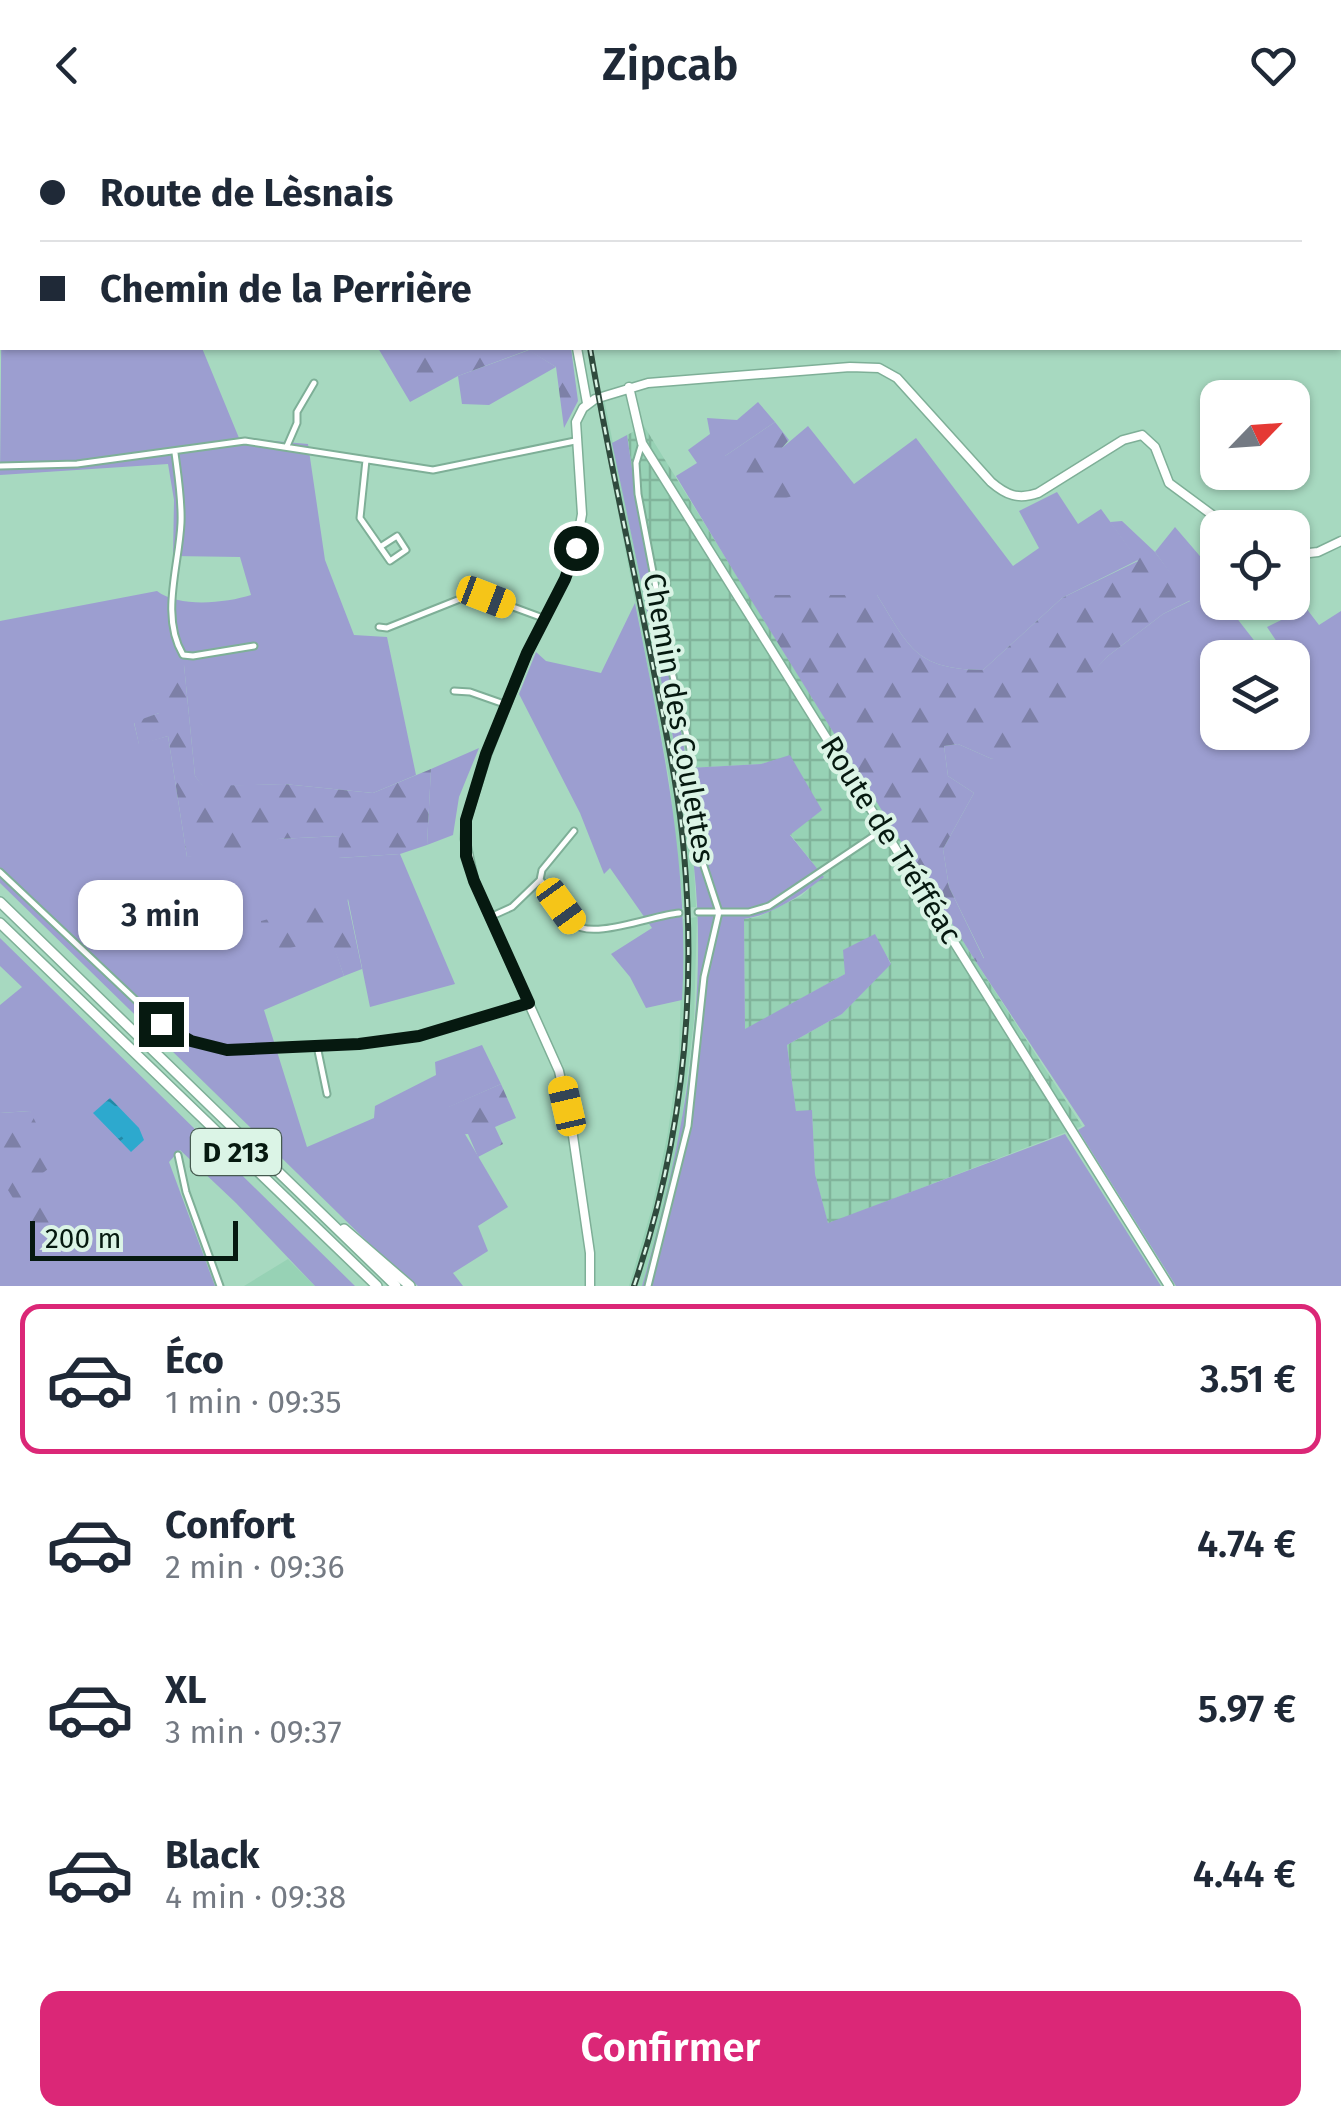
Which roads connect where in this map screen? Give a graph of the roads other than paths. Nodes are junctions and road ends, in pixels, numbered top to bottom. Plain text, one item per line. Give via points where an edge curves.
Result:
1 (577, 350) edge
2 (314, 382) dead end
3 (629, 387) junction
4 (588, 404) junction
5 (575, 441) junction
6 (642, 442) junction
7 (287, 446) junction
8 (175, 452) junction
9 (366, 460) junction
10 (0, 466) edge
11 (1205, 510) edge
12 (1341, 541) edge
13 (380, 547) junction
14 (1310, 553) edge
15 (543, 618) junction
16 (379, 626) dead end
17 (254, 646) dead end
18 (454, 691) dead end
19 (506, 705) junction
20 (884, 830) junction
21 (574, 831) dead end
22 (0, 872) edge
23 (540, 880) junction
24 (0, 902) edge
25 (698, 912) dead end
26 (719, 912) junction
27 (679, 913) dead end
28 (490, 917) junction
29 (0, 923) edge
30 (529, 1003) junction
31 (317, 1046) junction
32 (327, 1094) dead end
33 (178, 1155) dead end
34 (320, 1213) junction
35 (348, 1259) junction
36 (220, 1286) edge
37 (367, 1286) edge
38 (376, 1286) edge
39 (396, 1286) edge
40 (410, 1286) edge
41 (590, 1286) edge
42 (648, 1286) edge
43 (1169, 1286) edge

1 - 4 street
2 - 7 street
3 - 4 street
3 - 6 street, Route de Tréfféac
3 - 11 street via 879,368 897,378 1008,494 1038,493 1142,435 1168,483
4 - 5 street via 577,418
5 - 9 street via 433,470
5 - 15 street via 582,502 576,548
6 - 20 street, Route de Tréfféac
6 - 26 street, Chemin des Coulettes via 638,494 690,749 697,844
7 - 8 street via 245,441
7 - 9 street
8 - 10 street
8 - 17 street via 181,519 170,613 178,646 193,656
9 - 13 street via 360,518
12 - 14 street
13 - 13 street via 390,561 406,550 397,536
15 - 16 street via 470,595
15 - 19 street
18 - 19 street
19 - 28 street via 466,820 466,856
20 - 26 street via 769,906
20 - 43 street, Route de Tréfféac
21 - 23 street
22 - 31 street via 161,1024 191,1041 227,1050
23 - 27 street via 584,930
23 - 28 street via 512,907
24 - 34 highway, D 213
25 - 26 street
26 - 42 street via 704,976 688,1126
28 - 30 street
29 - 35 highway, D 213
30 - 31 street via 419,1036
30 - 41 street via 567,1106
31 - 32 street
33 - 36 street
34 - 39 highway, D 213
34 - 40 highway
35 - 37 highway
35 - 38 highway, D 213

